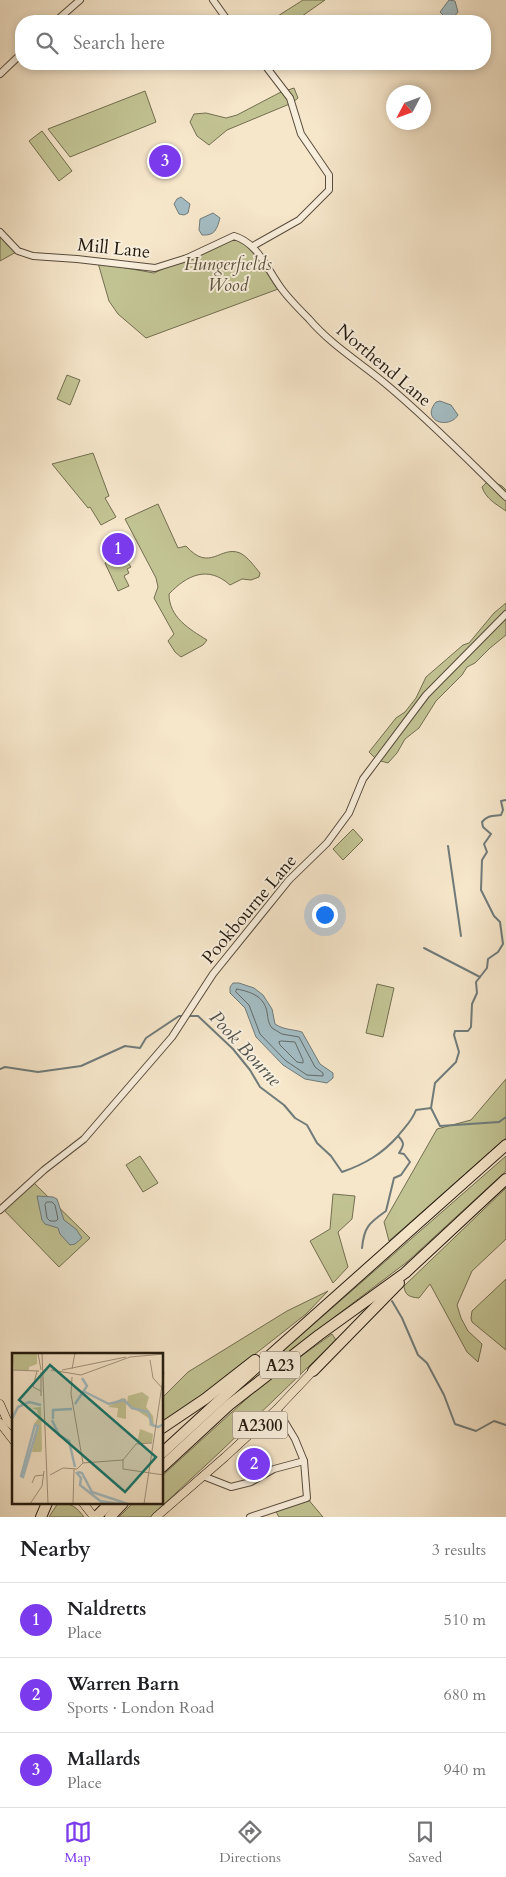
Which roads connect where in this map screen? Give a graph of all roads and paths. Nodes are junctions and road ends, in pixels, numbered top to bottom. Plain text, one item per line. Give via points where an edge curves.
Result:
1 (80, 0) edge
2 (213, 0) edge
3 (63, 15) edge
4 (224, 15) edge
5 (15, 60) edge
6 (269, 70) edge
7 (0, 74) edge
8 (0, 232) edge
9 (253, 246) junction
10 (506, 497) edge
11 (506, 614) edge
12 (506, 1145) edge
13 (506, 1179) edge
14 (0, 1210) edge
15 (405, 1273) junction
16 (295, 1333) junction
17 (313, 1371) joint
18 (0, 1404) edge
19 (277, 1409) junction
20 (0, 1423) edge
21 (12, 1425) edge
22 (164, 1427) edge
23 (12, 1438) edge
24 (164, 1451) edge
25 (304, 1461) junction
26 (164, 1465) edge
27 (203, 1476) junction
28 (47, 1504) edge
29 (83, 1504) edge
30 (109, 1504) edge
31 (122, 1504) edge
32 (41, 1517) edge
33 (95, 1517) edge
34 (110, 1517) edge
35 (156, 1517) edge
36 (250, 1517) edge

1 - 3 street
2 - 4 street
5 - 7 street
6 - 9 street via 290,98 301,134 329,175 329,190 299,220
8 - 9 street, Mill Lane via 18,250 33,256 155,268 187,258 234,236 244,238
9 - 10 street, Northend Lane via 281,288 312,323 414,408
11 - 14 street, Pookbourne Lane via 426,695 363,779 349,813 331,838 290,880 213,974 172,1037 84,1139
12 - 16 highway, A23
13 - 15 highway, A23
15 - 17 highway
15 - 26 highway, A23 via 229,1405
16 - 22 highway via 283,1338 205,1400
16 - 24 highway, A23
17 - 19 main road, A2300
18 - 21 main road
19 - 25 street
19 - 27 main road, A2300
20 - 23 main road
25 - 27 street via 274,1469 251,1482 231,1487
25 - 36 street via 307,1498
27 - 35 main road, A2300
28 - 32 highway
29 - 33 main road
30 - 33 highway
31 - 34 highway

